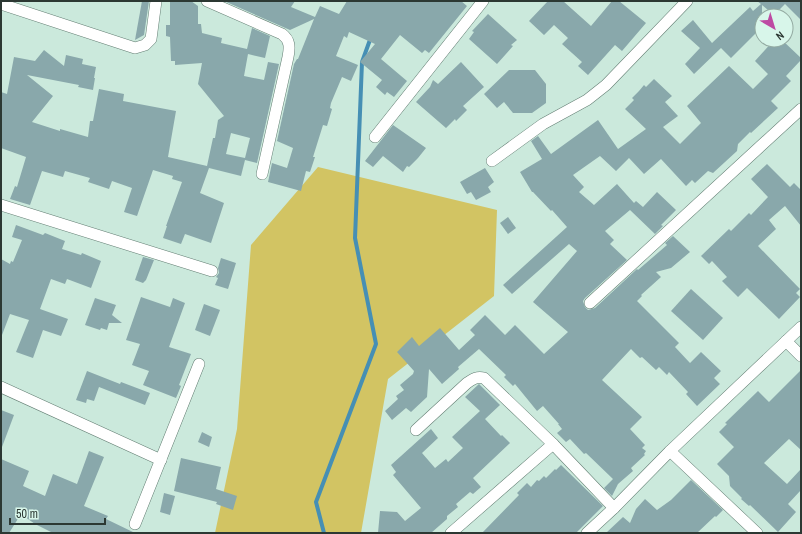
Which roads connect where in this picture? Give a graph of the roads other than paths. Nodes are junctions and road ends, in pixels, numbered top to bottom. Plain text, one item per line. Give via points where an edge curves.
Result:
1 (156, 1) edge
2 (207, 1) edge
3 (483, 1) edge
4 (687, 1) edge
5 (1, 4) edge
6 (801, 109) edge
7 (375, 137) dead end
8 (492, 161) dead end
9 (262, 174) dead end
10 (1, 205) edge
11 (212, 271) dead end
12 (590, 303) dead end
13 (801, 327) edge
14 (786, 341) junction
15 (801, 356) edge
16 (199, 364) dead end
17 (1, 387) edge
18 (416, 430) dead end
19 (553, 444) junction
20 (670, 451) junction
21 (161, 460) junction
22 (614, 508) junction
23 (135, 524) dead end
24 (451, 533) edge
25 (587, 533) edge
26 (757, 533) edge

1 - 5 street via 150,39 145,45 135,48
2 - 9 street via 282,34 289,42 290,48
3 - 7 street
4 - 8 street via 606,85 587,100 543,124
6 - 12 street
10 - 11 street
13 - 14 street
14 - 15 street
14 - 20 street
16 - 21 street
17 - 21 street
18 - 19 street via 467,383 479,376 491,384
19 - 22 street
19 - 24 street
20 - 22 street
20 - 26 street
21 - 23 street
22 - 25 street

